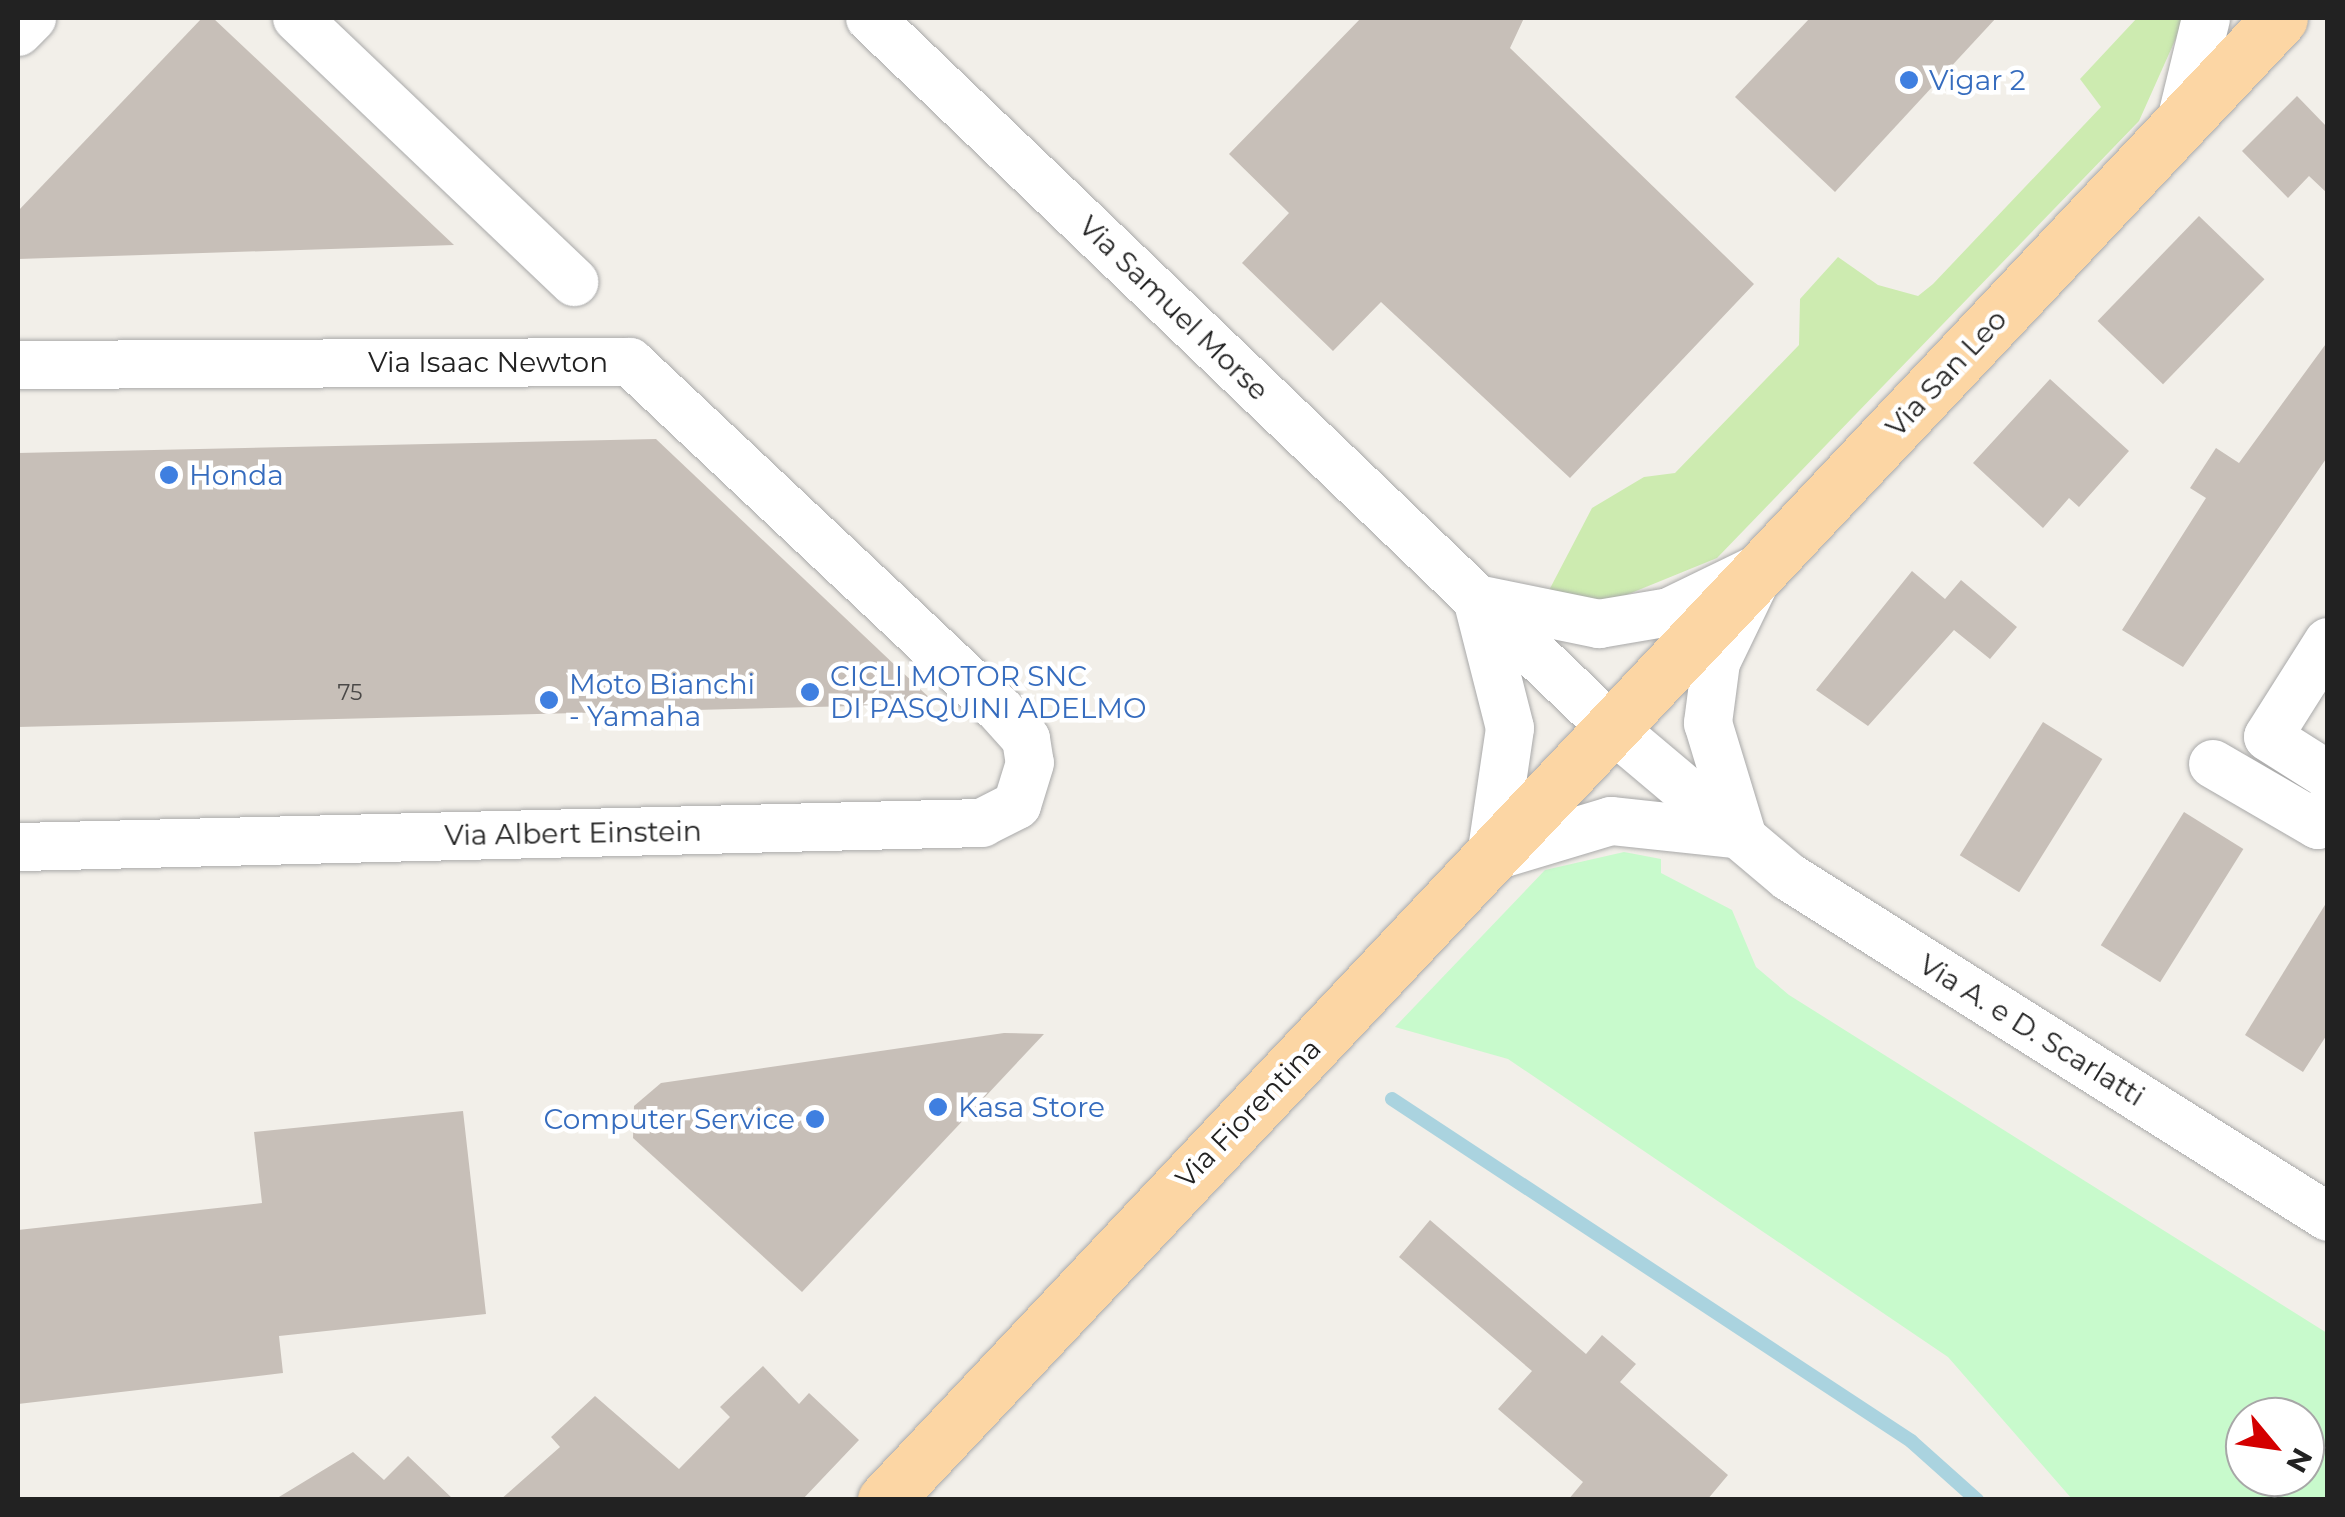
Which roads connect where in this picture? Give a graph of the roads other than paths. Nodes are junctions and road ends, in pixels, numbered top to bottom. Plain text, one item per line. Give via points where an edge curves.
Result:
1 (32, 18) edge
2 (297, 18) edge
3 (870, 18) edge
4 (2206, 18) edge
5 (2280, 18) edge
6 (18, 32) edge
7 (2180, 125) junction
8 (574, 282) dead end
9 (18, 365) edge
10 (1762, 567) junction
11 (1477, 599) junction
12 (2328, 642) edge
13 (1000, 710) joint
14 (1612, 728) junction
15 (2212, 764) dead end
16 (2328, 775) edge
17 (2328, 808) edge
18 (1742, 835) junction
19 (18, 847) edge
20 (1491, 856) junction
21 (2322, 1201) edge
22 (885, 1500) edge

1 - 6 street
2 - 8 street
3 - 11 street, Via Samuel Morse
4 - 7 street
5 - 7 main road, Via San Leo
7 - 10 main road, Via San Leo
9 - 13 street, Via Isaac Newton via 630,362
10 - 11 street via 1669,612 1599,624
10 - 14 main road, Via San Leo
10 - 18 street via 1716,662 1708,723
11 - 14 street, Via Samuel Morse
11 - 20 street via 1510,728
12 - 16 street via 2268,737
13 - 19 street, Via Albert Einstein via 1026,740 1030,763 1018,804 982,823
14 - 18 street, Via A. e D. Scarlatti
14 - 20 main road, Via Fiorentina
15 - 17 street via 2318,825
18 - 20 street via 1610,821
18 - 21 street, Via A. e D. Scarlatti via 1788,877
20 - 22 main road, Via Fiorentina

